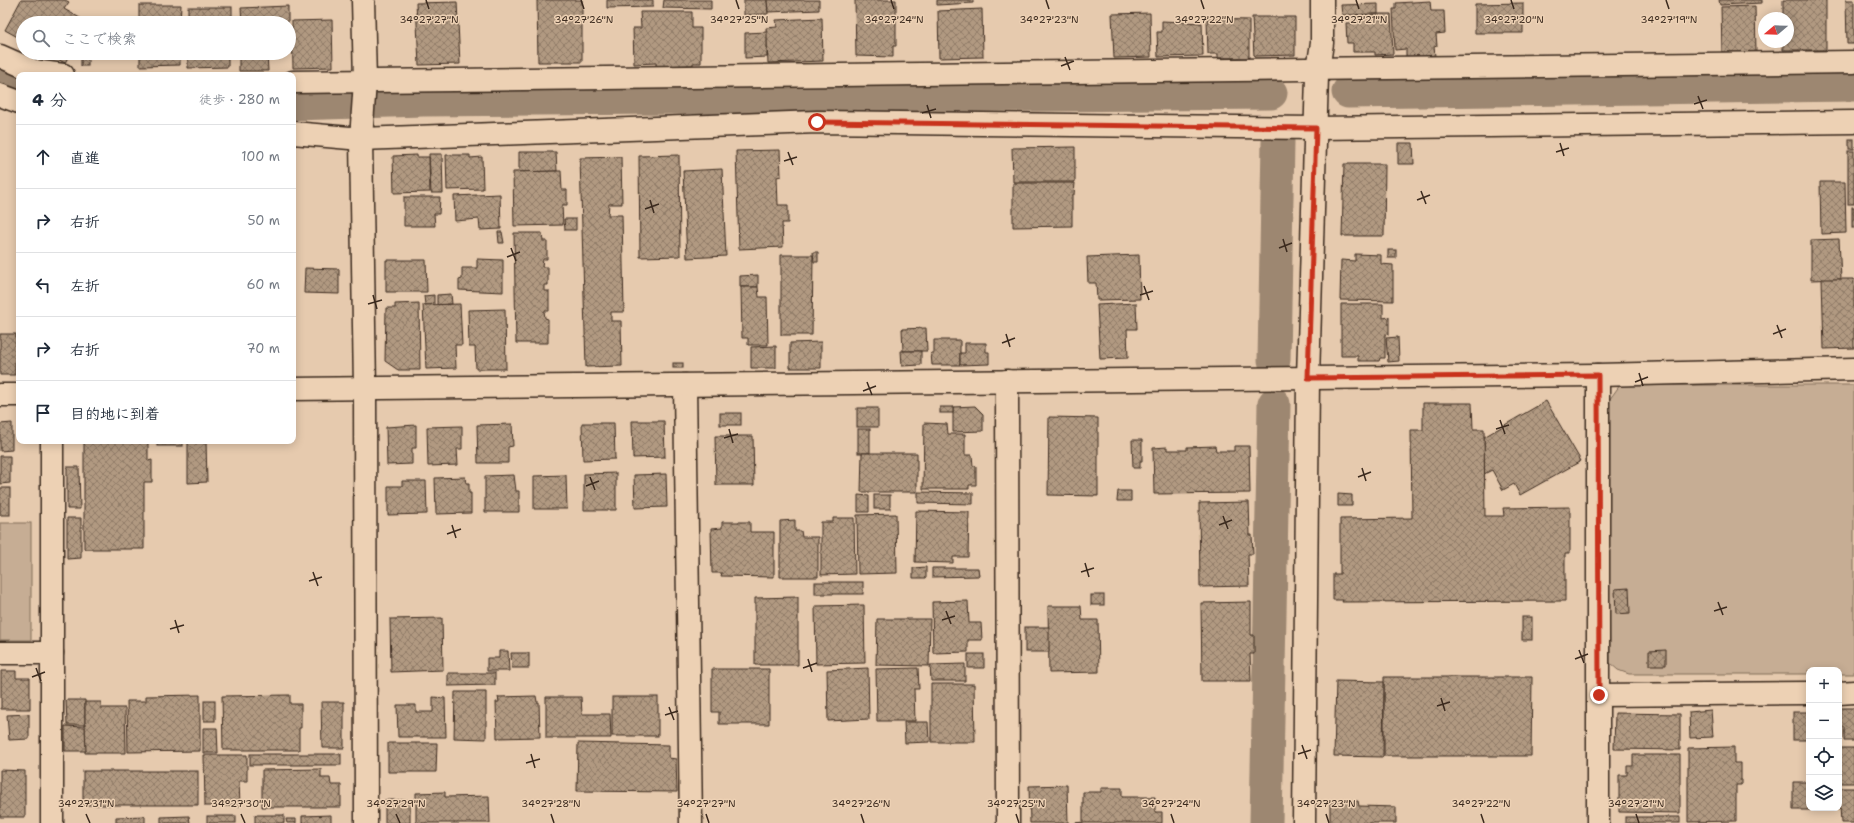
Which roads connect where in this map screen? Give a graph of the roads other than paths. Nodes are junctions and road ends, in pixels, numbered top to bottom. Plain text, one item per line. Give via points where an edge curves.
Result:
1 (363, 0) edge
2 (1322, 0) edge
3 (0, 56) edge
4 (1854, 62) edge
5 (41, 72) edge
6 (1317, 72) junction
7 (296, 82) edge
8 (364, 85) junction
9 (0, 95) edge
10 (16, 101) edge
11 (1316, 120) junction
12 (1854, 122) edge
13 (362, 131) junction
14 (296, 133) edge
15 (1854, 369) edge
16 (1598, 375) junction
17 (1308, 378) junction
18 (1007, 381) junction
19 (685, 385) junction
20 (366, 388) junction
21 (296, 390) edge
22 (0, 395) edge
23 (16, 395) edge
24 (52, 444) edge
25 (0, 653) edge
26 (52, 653) junction
27 (1854, 692) edge
28 (1806, 693) edge
29 (1842, 693) edge
30 (1599, 695) junction
31 (52, 823) edge
32 (366, 823) edge
33 (691, 823) edge
34 (1008, 823) edge
35 (1304, 823) edge
36 (1598, 823) edge

1 - 8 street
2 - 6 street via 1322,43
3 - 5 street
4 - 6 street
6 - 8 street
6 - 11 street
7 - 8 street
8 - 13 street
9 - 10 street
11 - 12 street
11 - 13 street via 817,122
11 - 17 street
13 - 14 street
13 - 20 street
15 - 16 street
16 - 17 street
16 - 30 street
17 - 18 street
17 - 35 street
18 - 19 street
18 - 34 street
19 - 20 street
19 - 33 street
20 - 21 street
20 - 32 street
22 - 23 street
24 - 26 street
25 - 26 street
26 - 31 street
27 - 29 street
28 - 30 street
30 - 36 street

